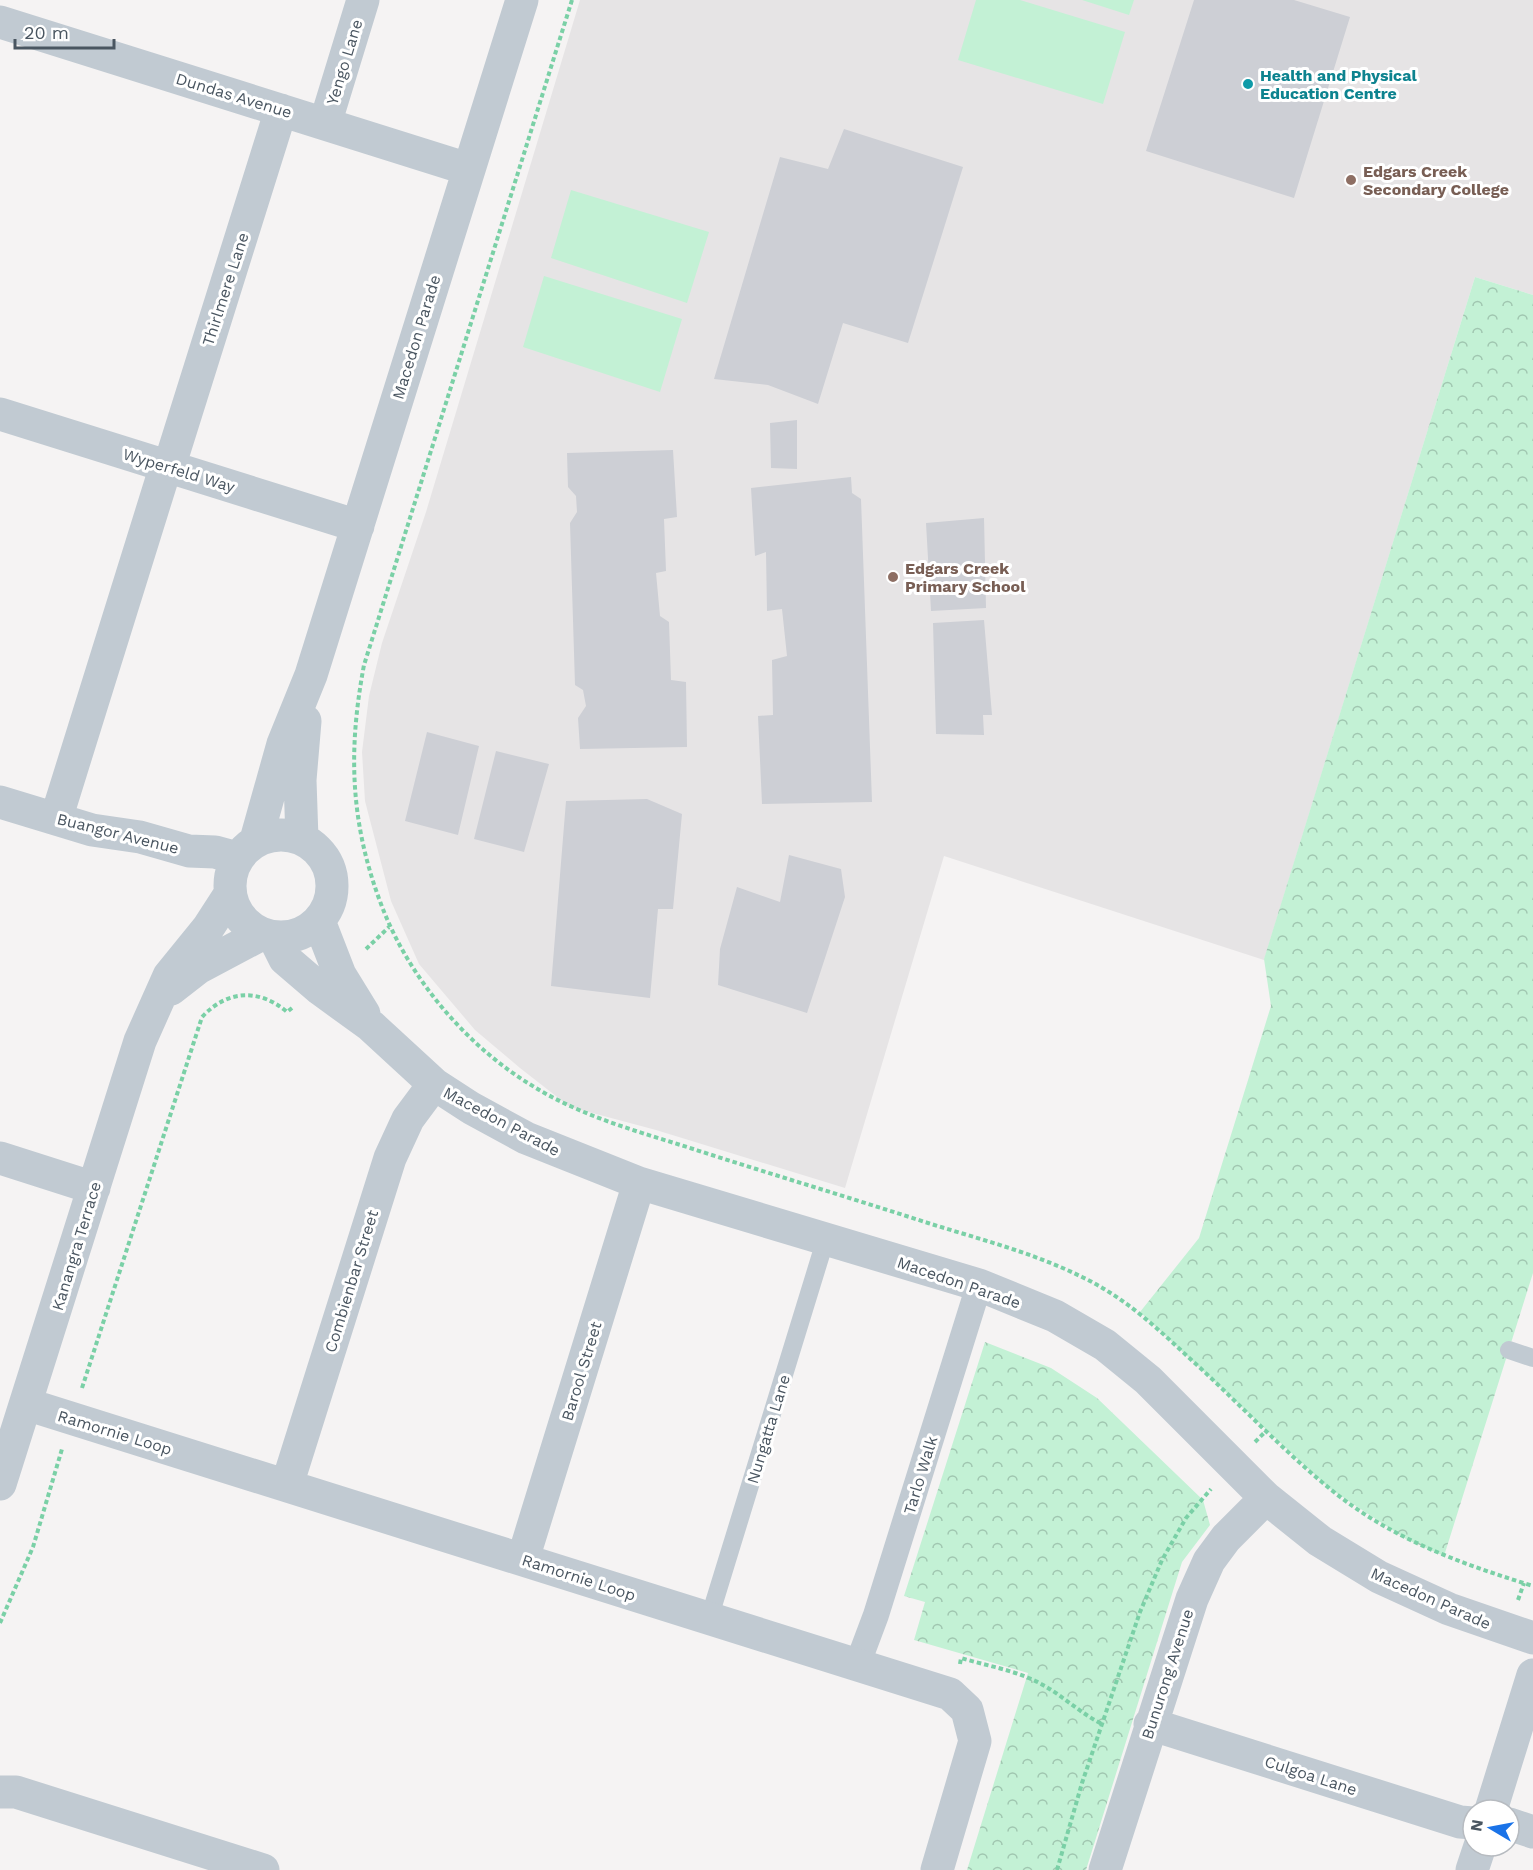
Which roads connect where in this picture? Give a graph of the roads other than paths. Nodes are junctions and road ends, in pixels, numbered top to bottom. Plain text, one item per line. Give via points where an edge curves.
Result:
1 (363, 0) edge
2 (522, 0) edge
3 (0, 22) edge
4 (281, 110) junction
5 (325, 124) junction
6 (468, 169) junction
7 (0, 414) edge
8 (167, 466) junction
9 (357, 526) junction
10 (311, 675) junction
11 (0, 802) edge
12 (56, 819) junction
13 (302, 839) junction
14 (247, 849) junction
15 (230, 894) junction
16 (319, 921) junction
17 (268, 936) junction
18 (330, 982) junction
19 (153, 1008) junction
20 (434, 1084) junction
21 (0, 1158) edge
22 (639, 1183) junction
23 (94, 1188) junction
24 (826, 1238) junction
25 (980, 1285) junction
26 (1509, 1350) dead end
27 (1533, 1358) edge
28 (26, 1404) junction
29 (0, 1484) edge
30 (287, 1485) junction
31 (1266, 1498) junction
32 (523, 1559) junction
33 (709, 1619) junction
34 (1533, 1638) edge
35 (858, 1663) junction
36 (1533, 1675) edge
37 (1150, 1724) junction
38 (5, 1789) edge
39 (1495, 1798) edge
40 (1461, 1822) edge
41 (259, 1869) edge
42 (937, 1870) edge
43 (1105, 1870) edge

1 - 5 street, Yengo Lane
2 - 6 street, Macedon Parade
3 - 4 street, Dundas Avenue
4 - 5 street, Dundas Avenue
4 - 8 street, Thirlmere Lane
5 - 6 street, Dundas Avenue
6 - 9 street, Macedon Parade
7 - 8 street, Wyperfeld Way
8 - 9 street, Wyperfeld Way
8 - 12 street, Thirlmere Lane
9 - 10 street, Macedon Parade
10 - 13 street, Macedon Parade via 300,780
10 - 14 street, Macedon Parade
11 - 12 street, Buangor Avenue
12 - 14 street, Buangor Avenue via 189,850
13 - 14 street via 271,835
13 - 16 street via 318,850 329,866 329,904
14 - 15 street via 230,876
15 - 17 street via 240,918
15 - 19 street, Kanangra Terrace via 169,976
16 - 17 street via 299,934
16 - 18 street, Macedon Parade
17 - 18 street, Macedon Parade via 285,959
17 - 19 street, Kanangra Terrace via 198,968
18 - 20 street, Macedon Parade
19 - 23 street, Kanangra Terrace
20 - 22 street, Macedon Parade via 526,1138
20 - 30 street, Combienbar Street via 408,1119 390,1158
21 - 23 street
22 - 24 street, Macedon Parade
22 - 32 street, Barool Street
23 - 28 street, Kanangra Terrace
24 - 25 street, Macedon Parade
24 - 33 lane, Nungatta Lane
25 - 31 street, Macedon Parade via 1055,1317 1105,1345 1148,1380
25 - 35 street, Tarlo Walk
26 - 27 lane
28 - 29 street, Kanangra Terrace
28 - 30 street, Ramornie Loop
30 - 32 street, Ramornie Loop
31 - 34 street, Macedon Parade via 1320,1541 1379,1577 1449,1609
31 - 37 street, Bunurong Avenue via 1209,1561 1192,1599
32 - 33 street, Ramornie Loop
33 - 35 street, Ramornie Loop
35 - 42 street, Ramornie Loop via 950,1694 967,1710 975,1741
36 - 39 street
37 - 40 street, Culgoa Lane
37 - 43 street, Bunurong Avenue
38 - 41 street

